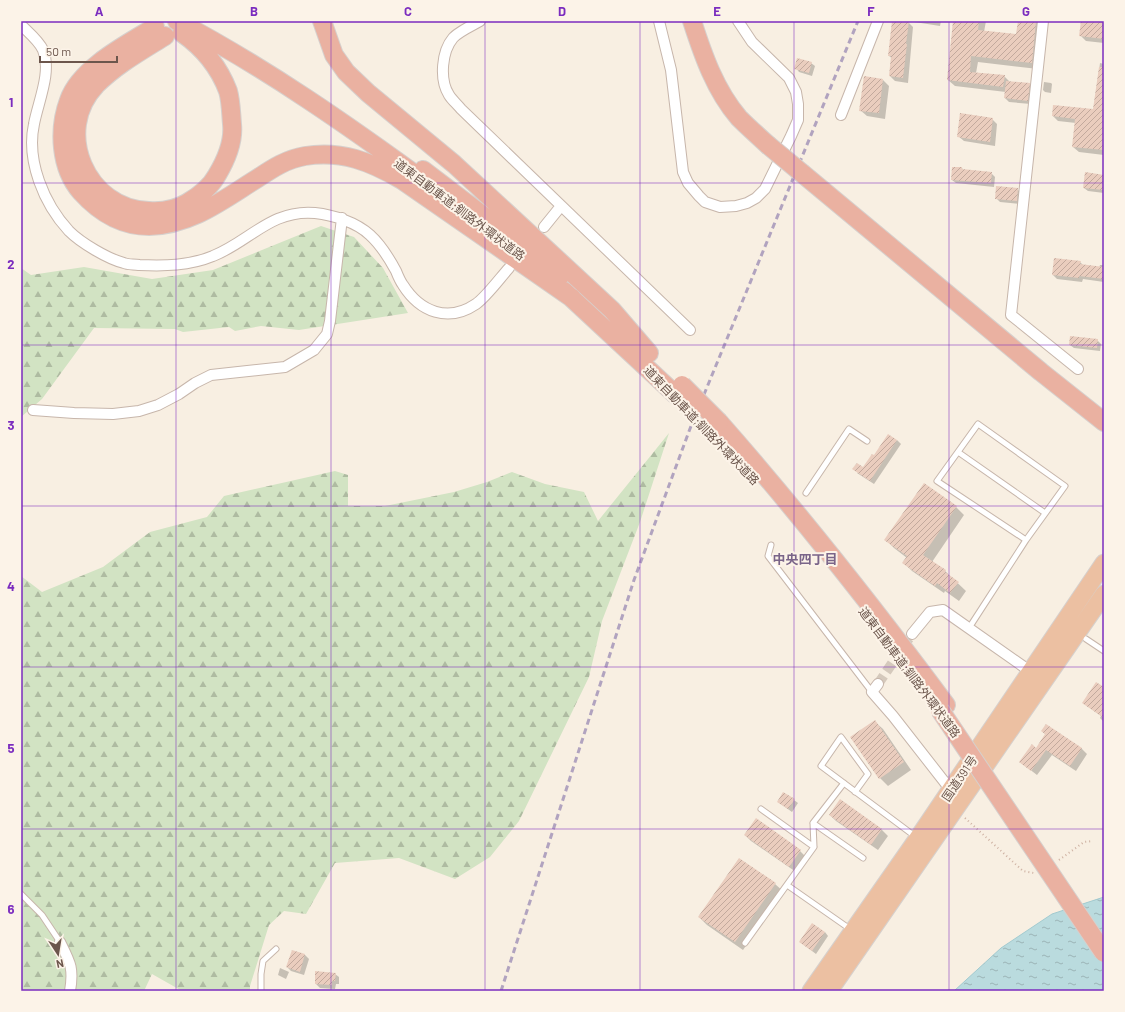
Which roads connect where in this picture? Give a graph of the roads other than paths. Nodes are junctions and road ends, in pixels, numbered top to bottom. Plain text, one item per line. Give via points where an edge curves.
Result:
1 (177, 21) edge
2 (198, 21) edge
3 (322, 21) edge
4 (480, 21) edge
5 (658, 21) edge
6 (692, 21) edge
7 (699, 21) edge
8 (738, 21) edge
9 (878, 21) edge
10 (1043, 21) edge
11 (21, 25) edge
12 (162, 28) edge
13 (841, 115) dead end
14 (770, 142) junction
15 (804, 171) junction
16 (561, 206) junction
17 (342, 218) junction
18 (544, 227) dead end
19 (509, 268) dead end
20 (572, 298) junction
21 (690, 330) dead end
22 (649, 353) junction
23 (1078, 369) dead end
24 (680, 391) junction
25 (33, 410) dead end
26 (1104, 414) edge
27 (1104, 422) edge
28 (867, 441) dead end
29 (958, 452) junction
30 (806, 493) dead end
31 (1045, 513) junction
32 (1026, 540) junction
33 (771, 545) dead end
34 (1104, 563) edge
35 (1104, 594) edge
36 (969, 628) junction
37 (912, 634) tunnel mouth
38 (1086, 639) dead end
39 (1104, 651) edge
40 (1038, 676) junction
41 (875, 688) joint
42 (943, 707) junction
43 (844, 783) junction
44 (950, 789) junction
45 (855, 792) junction
46 (762, 809) dead end
47 (813, 824) junction
48 (924, 842) junction
49 (814, 847) junction
50 (863, 858) dead end
51 (787, 885) junction
52 (21, 894) edge
53 (853, 931) junction
54 (1104, 939) edge
55 (60, 942) joint
56 (746, 943) dead end
57 (276, 949) dead end
58 (1104, 953) edge
59 (70, 991) edge
60 (261, 991) edge
61 (811, 991) edge
62 (829, 991) edge

1 - 20 highway, 道東自動車道;釧路外環状道路 via 264,72 382,151 513,248
2 - 22 highway, 道東自動車道;釧路外環状道路 via 330,102 395,148 519,243
3 - 22 highway via 334,56 346,72 454,164 612,310
4 - 16 street via 454,37 446,52 443,75 448,94 460,109
5 - 8 street via 671,70 683,172 688,183 705,202 720,206 736,206 756,198 765,189 798,120 796,92 789,78 752,42
6 - 14 highway via 706,62 726,101 739,118
7 - 14 highway via 713,61 733,97
9 - 13 street
10 - 23 street via 1011,315
11 - 17 street via 43,50 46,69 33,126 33,154 38,180 50,206 70,231 94,250 124,263 153,266 183,265 213,256 272,220 313,213
12 - 12 highway via 95,86 85,101 76,129 79,157 93,182 106,196 121,206 141,211 162,212 180,206 212,184 228,152 233,132 228,92 209,58 194,41
12 - 20 highway via 113,53 85,76 71,94 65,111 62,127 63,144 71,176 91,203 105,214 122,222 140,226 162,226 183,221 207,210 279,164 326,154 346,156 381,168 402,180
14 - 15 highway
15 - 26 highway
15 - 27 highway via 1029,362
16 - 18 street
16 - 21 street
17 - 19 street via 369,234 385,252 403,285 417,303 435,312 461,312 478,303
17 - 25 street via 330,321 327,334 314,350 285,367 211,375 180,394 140,411 113,414
20 - 24 highway, 道東自動車道;釧路外環状道路
22 - 24 highway, 道東自動車道;釧路外環状道路
24 - 42 highway, 道東自動車道;釧路外環状道路, bridge via 761,470 893,634
28 - 30 lane via 849,429
29 - 31 lane
29 - 31 lane via 978,424 1064,486
29 - 32 lane via 937,480
31 - 32 lane
32 - 36 lane
33 - 41 lane via 768,556
34 - 40 highway, 国道391号
35 - 40 highway, 国道391号
36 - 37 street via 943,610 930,612
36 - 40 street
38 - 39 lane
40 - 44 highway, 国道391号
40 - 48 highway, 国道391号
41 - 44 street via 893,716
42 - 54 highway, 道東自動車道;釧路外環状道路
42 - 58 highway, 道東自動車道;釧路外環状道路, bridge
43 - 45 lane
43 - 45 lane via 821,766 841,737 868,774
43 - 47 lane
44 - 48 highway, 国道391号
45 - 48 lane
46 - 49 lane
47 - 49 lane
47 - 50 lane
48 - 53 highway, 国道391号
48 - 62 highway, 国道391号
49 - 51 lane
51 - 53 lane
51 - 56 lane
52 - 55 lane via 42,915
53 - 61 highway, 国道391号
55 - 59 street via 72,970
57 - 60 lane via 263,960

